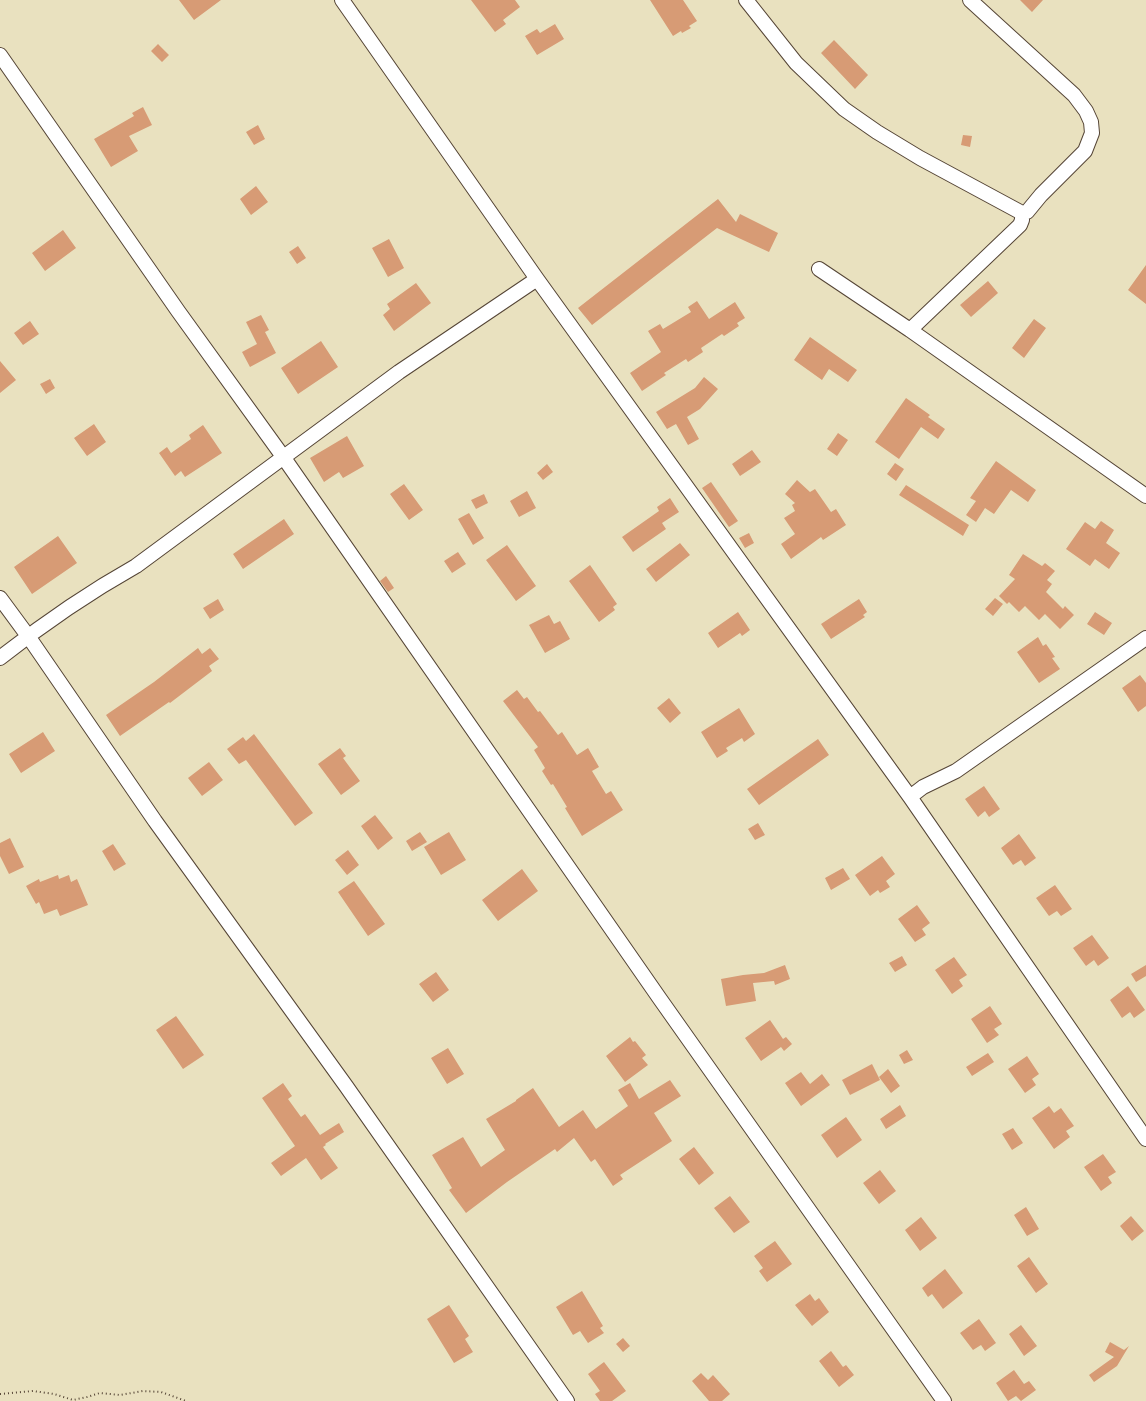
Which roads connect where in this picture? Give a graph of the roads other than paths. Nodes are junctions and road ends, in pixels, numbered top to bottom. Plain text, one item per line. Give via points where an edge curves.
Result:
1 (342, 0) edge
2 (746, 0) edge
3 (970, 0) edge
4 (0, 55) edge
5 (1022, 213) junction
6 (819, 269) dead end
7 (537, 279) junction
8 (910, 330) junction
9 (284, 458) junction
10 (1146, 496) edge
11 (0, 598) edge
12 (28, 636) junction
13 (1146, 638) edge
14 (0, 658) edge
15 (910, 797) junction
16 (1146, 1139) edge
17 (567, 1401) edge
18 (944, 1401) edge

1 - 7 street
2 - 5 street via 796,64 844,109 920,158
3 - 5 street via 1074,95 1091,122 1092,133 1085,151 1027,212
4 - 9 street
5 - 8 street via 1020,226
6 - 8 street
7 - 9 street via 399,372
7 - 15 street
8 - 10 street
9 - 12 street via 136,566
9 - 18 street via 660,999
11 - 12 street
12 - 14 street
12 - 17 street via 155,820
13 - 15 street via 956,771 923,787
15 - 16 street

